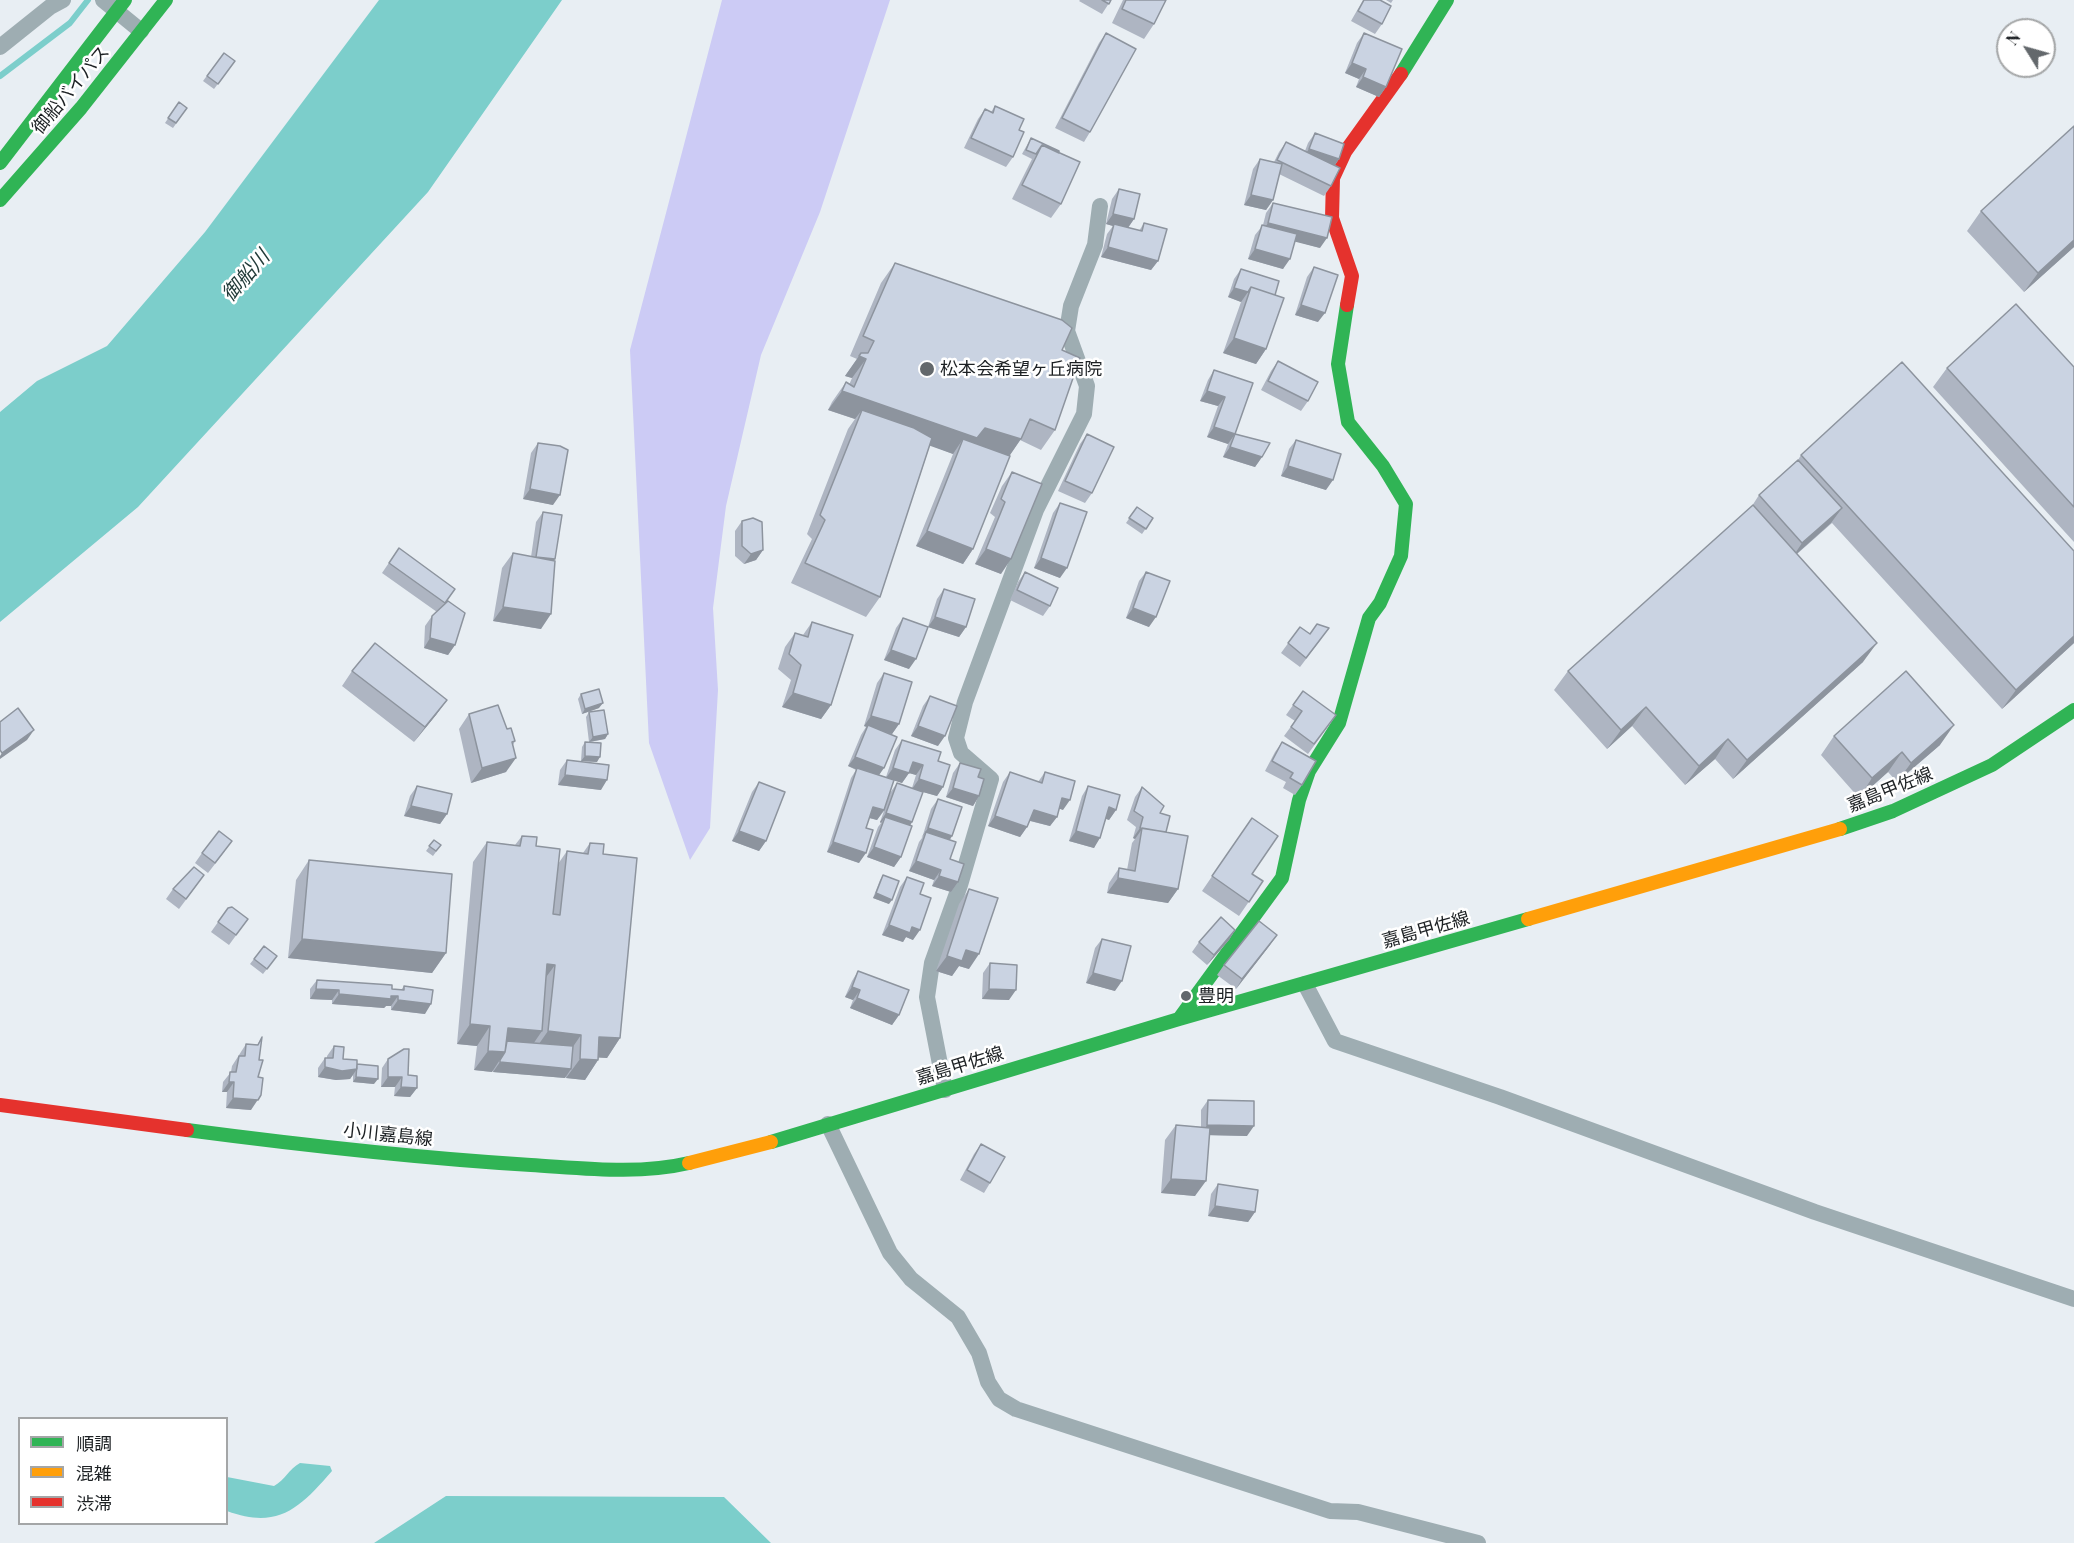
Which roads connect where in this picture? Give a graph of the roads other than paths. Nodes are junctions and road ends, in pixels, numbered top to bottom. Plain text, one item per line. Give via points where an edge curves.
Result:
1 (63, 0) edge
2 (103, 0) edge
3 (166, 0) edge
4 (1447, 0) edge
5 (121, 5) edge
6 (141, 31) junction
7 (0, 47) edge
8 (0, 163) edge
9 (0, 200) edge
10 (1100, 206) dead end
11 (2074, 710) edge
12 (1305, 984) junction
13 (1179, 1019) junction
14 (945, 1090) junction
15 (0, 1105) edge
16 (828, 1124) junction
17 (771, 1142) joint
18 (2074, 1299) edge
19 (1478, 1543) edge

1 - 7 street
2 - 5 street
3 - 6 main road, 御船バイパス
4 - 13 main road via 1386,98 1345,152 1333,178 1332,218 1352,276 1338,364 1348,422 1383,466 1406,504 1401,556 1369,618 1339,723 1309,771 1282,878
5 - 6 street
5 - 8 main road, 御船バイパス
6 - 9 main road, 御船バイパス via 81,108
10 - 14 street via 1095,245 1071,306 1067,331 1087,386 1084,414 1036,510 965,702 956,738 961,753 991,779 932,963 927,997
11 - 12 main road, 嘉島甲佐線 via 1992,765 1893,811
12 - 13 main road, 嘉島甲佐線
12 - 18 street via 1335,1041 1815,1212
13 - 14 main road, 嘉島甲佐線
14 - 16 main road, 嘉島甲佐線
15 - 17 main road, 小川嘉島線 via 452,1160 602,1169 667,1168
16 - 17 main road, 嘉島甲佐線
16 - 19 street via 890,1253 911,1280 958,1317 999,1399 1016,1409 1330,1511 1358,1512

